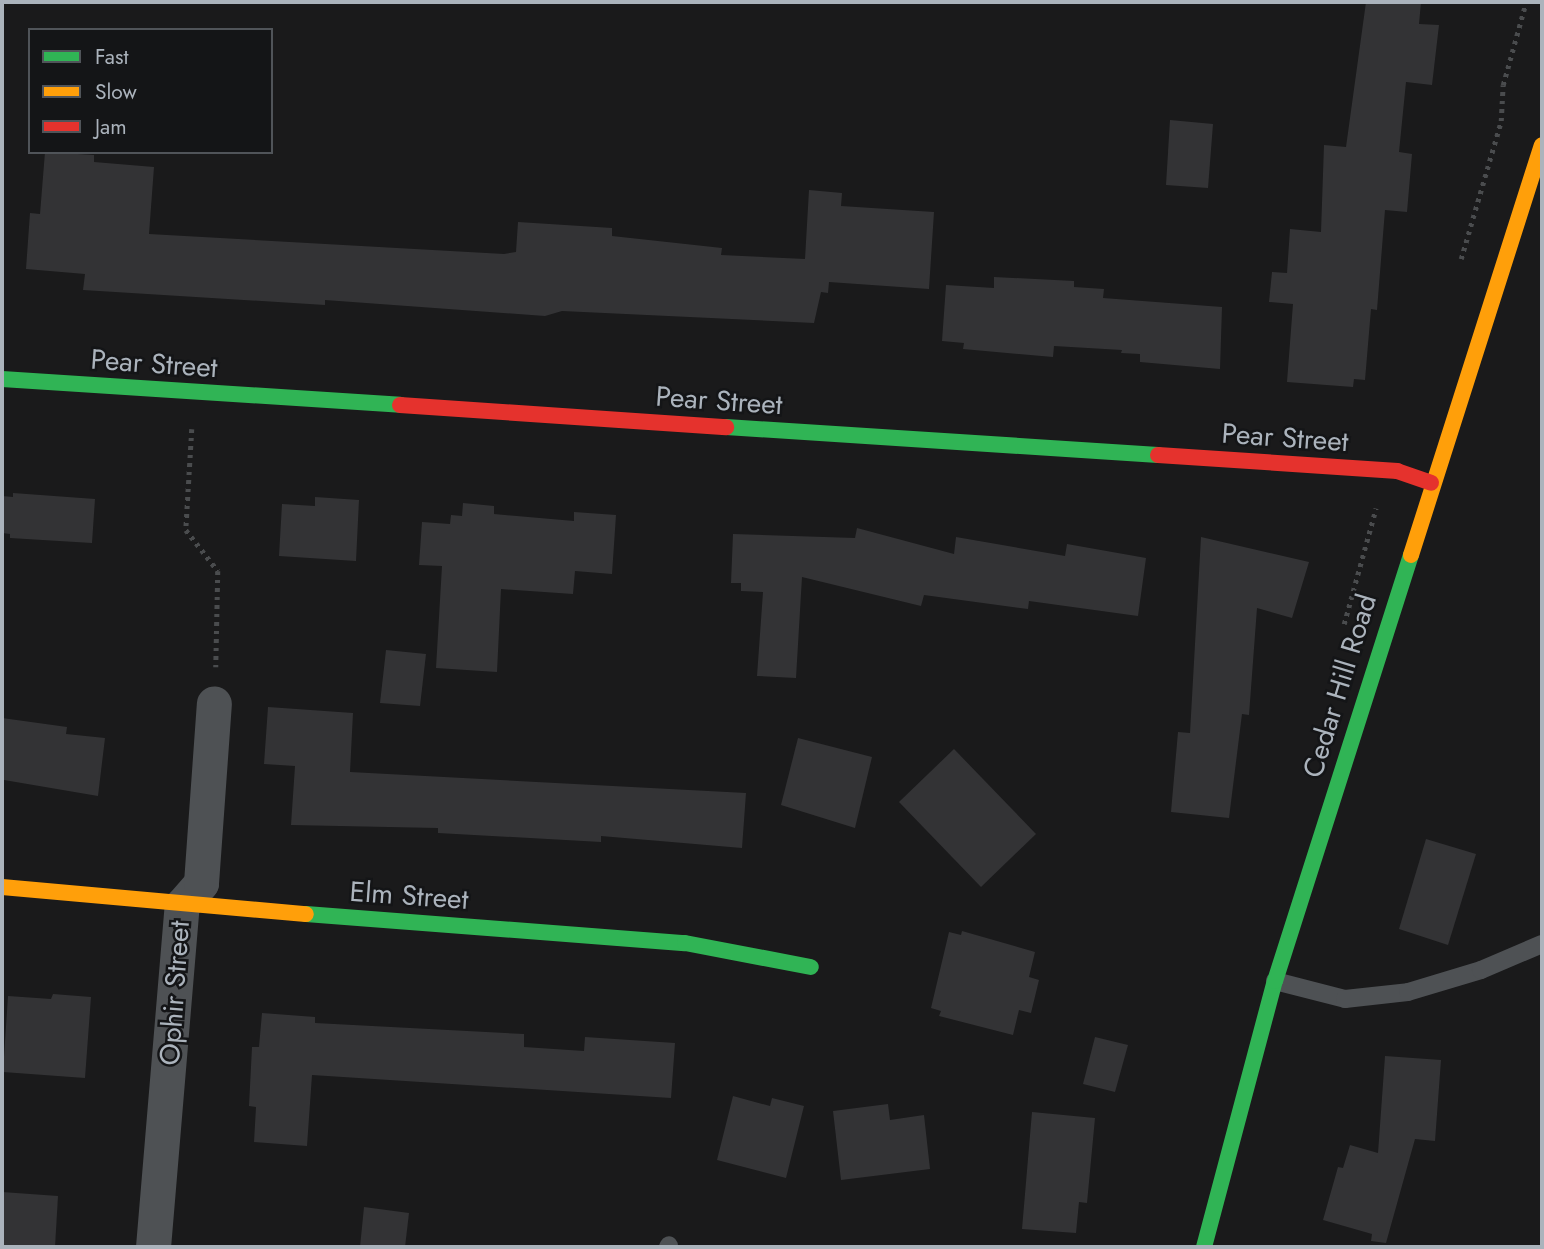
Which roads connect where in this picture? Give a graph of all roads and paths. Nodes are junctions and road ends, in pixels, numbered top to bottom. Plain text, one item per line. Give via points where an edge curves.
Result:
1 (1526, 2) edge
2 (1542, 145) edge
3 (1533, 208) edge
4 (1459, 264) dead end
5 (2, 379) edge
6 (192, 424) dead end
7 (1432, 483) junction
8 (214, 703) joint
9 (2, 887) edge
10 (182, 905) junction
11 (1542, 943) edge
12 (811, 967) dead end
13 (1275, 981) junction
14 (153, 1247) edge
15 (1205, 1247) edge

1 - 4 path via 1503,85 1501,121
2 - 3 street, Cedar Hill Road
3 - 7 street, Cedar Hill Road
5 - 7 street, Pear Street via 1396,471
6 - 8 path via 186,530 218,571
7 - 13 street, Cedar Hill Road
8 - 10 street, Ophir Street via 201,883
9 - 10 street, Elm Street
10 - 12 street, Elm Street via 684,943
10 - 14 street, Ophir Street
11 - 13 lane via 1481,970 1408,992 1345,999
13 - 15 street, Cedar Hill Road

